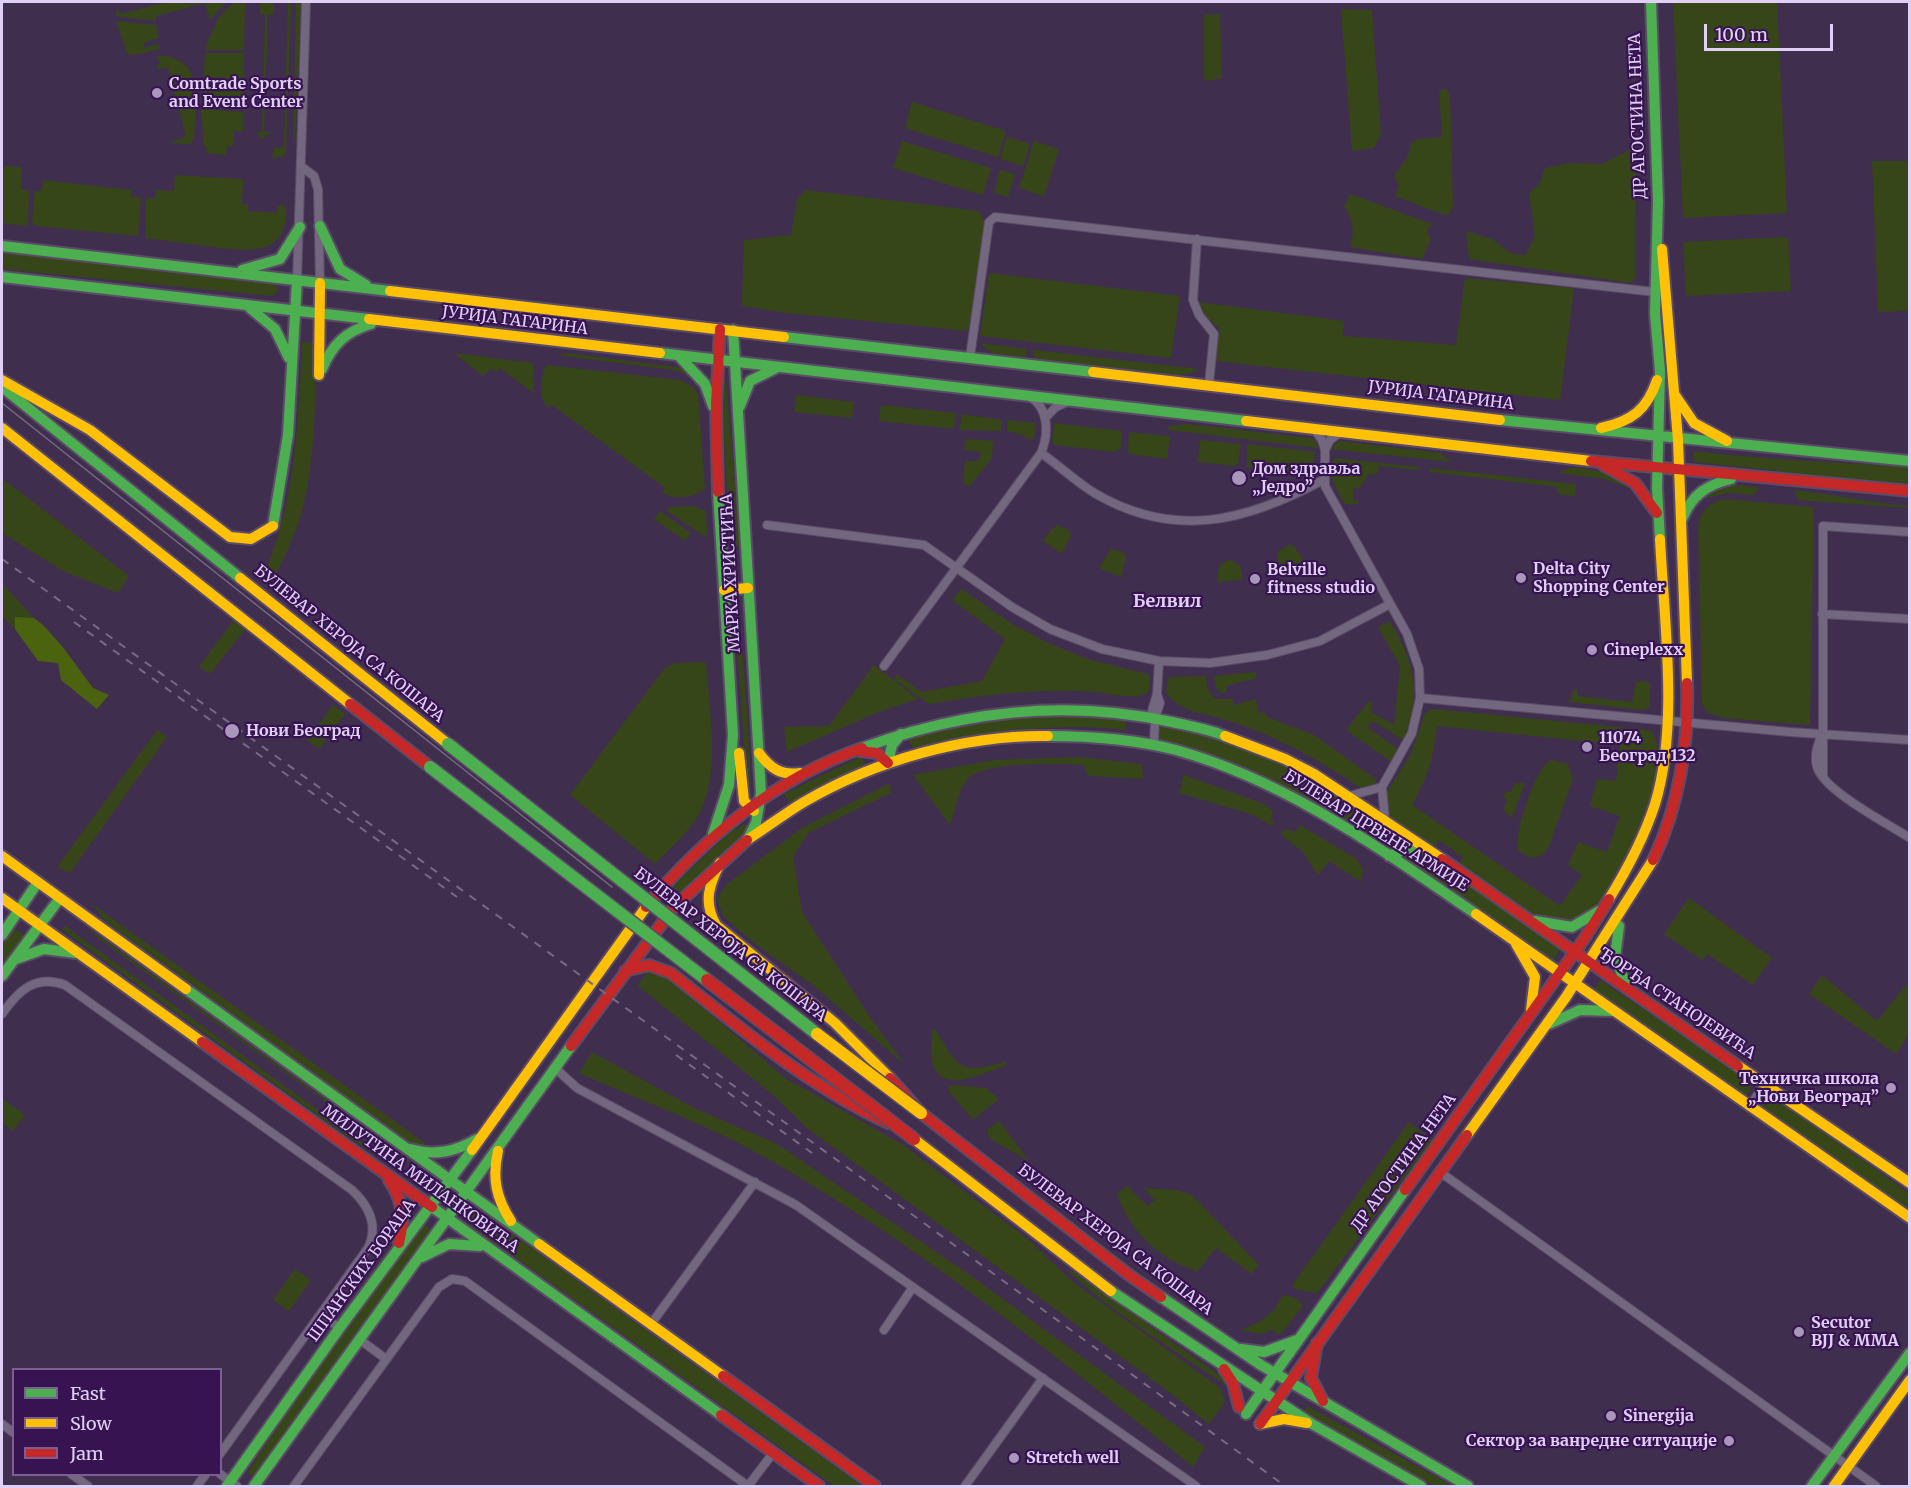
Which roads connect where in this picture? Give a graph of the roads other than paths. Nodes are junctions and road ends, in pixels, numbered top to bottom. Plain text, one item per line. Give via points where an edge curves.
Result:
1 (306, 2) edge
2 (1651, 2) edge
3 (302, 167) junction
4 (320, 226) junction
5 (300, 227) junction
6 (1659, 230) junction
7 (1197, 239) junction
8 (2, 246) edge
9 (232, 272) junction
10 (2, 277) edge
11 (297, 280) junction
12 (320, 283) junction
13 (375, 289) junction
14 (1655, 292) junction
15 (247, 306) junction
16 (294, 312) junction
17 (320, 316) junction
18 (378, 322) junction
19 (720, 329) junction
20 (733, 330) junction
21 (679, 356) junction
22 (970, 357) junction
23 (717, 360) junction
24 (735, 361) junction
25 (291, 364) junction
26 (783, 366) junction
27 (1660, 371) junction
28 (2, 380) edge
29 (1209, 384) junction
30 (2, 387) edge
31 (1673, 390) junction
32 (1026, 395) junction
33 (1072, 400) junction
34 (738, 415) junction
35 (1046, 417) junction
36 (717, 421) junction
37 (2, 428) edge
38 (1313, 429) junction
39 (1591, 430) junction
40 (1341, 432) junction
41 (1659, 438) junction
42 (1677, 440) junction
43 (1744, 446) junction
44 (1325, 450) junction
45 (1041, 453) junction
46 (1589, 460) junction
47 (1910, 461) edge
48 (1658, 468) junction
49 (1678, 471) junction
50 (1743, 477) junction
51 (1323, 480) junction
52 (1910, 490) edge
53 (1659, 517) junction
54 (767, 525) dead end
55 (1680, 525) junction
56 (1910, 532) edge
57 (957, 567) junction
58 (748, 588) junction
59 (724, 590) junction
60 (1390, 604) junction
61 (1822, 614) junction
62 (1910, 619) edge
63 (1160, 661) junction
64 (884, 666) dead end
65 (1420, 698) junction
66 (1155, 718) junction
67 (1666, 720) junction
68 (1687, 723) junction
69 (903, 732) junction
70 (734, 735) junction
71 (1822, 735) junction
72 (1910, 740) edge
73 (1154, 745) junction
74 (854, 750) junction
75 (759, 753) junction
76 (888, 763) junction
77 (809, 771) junction
78 (1382, 787) junction
79 (1349, 796) junction
80 (761, 799) junction
81 (754, 811) junction
82 (776, 819) junction
83 (1385, 820) junction
84 (1910, 838) edge
85 (711, 839) junction
86 (747, 841) junction
87 (1430, 850) junction
88 (2, 856) edge
89 (1389, 856) junction
90 (720, 863) junction
91 (38, 882) junction
92 (2, 898) edge
93 (60, 898) junction
94 (1606, 906) junction
95 (19, 911) junction
96 (1622, 914) junction
97 (1526, 919) junction
98 (40, 926) junction
99 (2, 935) edge
100 (1510, 937) junction
101 (1575, 953) junction
102 (82, 955) junction
103 (12, 962) junction
104 (1589, 963) junction
105 (625, 971) junction
106 (1561, 973) junction
107 (2, 976) edge
108 (1575, 983) junction
109 (1632, 992) junction
110 (1614, 1011) junction
111 (2, 1014) edge
112 (1530, 1016) junction
113 (1546, 1026) junction
114 (555, 1068) junction
115 (1765, 1084) junction
116 (1749, 1107) junction
117 (925, 1116) junction
118 (902, 1129) junction
119 (483, 1135) junction
120 (400, 1145) junction
121 (500, 1145) junction
122 (1440, 1172) junction
123 (385, 1174) junction
124 (449, 1181) junction
125 (755, 1182) junction
126 (1910, 1183) edge
127 (466, 1192) junction
128 (430, 1207) junction
129 (1910, 1218) edge
130 (447, 1219) junction
131 (516, 1228) junction
132 (489, 1249) junction
133 (398, 1251) junction
134 (415, 1263) junction
135 (913, 1287) junction
136 (321, 1315) junction
137 (651, 1324) junction
138 (340, 1328) junction
139 (884, 1330) dead end
140 (359, 1339) junction
141 (1297, 1340) junction
142 (1317, 1343) junction
143 (1234, 1347) junction
144 (1910, 1353) edge
145 (386, 1359) junction
146 (1222, 1366) junction
147 (1274, 1373) junction
148 (1043, 1378) junction
149 (1910, 1380) edge
150 (1288, 1383) junction
151 (1262, 1392) junction
152 (1276, 1401) junction
153 (1326, 1405) junction
154 (1312, 1424) junction
155 (222, 1451) edge
156 (773, 1453) junction
157 (1834, 1457) junction
158 (1849, 1467) junction
159 (74, 1476) edge
160 (229, 1482) edge
161 (88, 1486) edge
162 (254, 1486) edge
163 (294, 1486) edge
164 (748, 1486) edge
165 (819, 1486) edge
166 (875, 1486) edge
167 (965, 1486) edge
168 (1194, 1486) edge
169 (1421, 1486) edge
170 (1468, 1486) edge
171 (1812, 1486) edge
172 (1834, 1486) edge
173 (1876, 1486) edge

1 - 3 street
2 - 6 street, ДР АГОСТИНА НЕТА
3 - 4 street via 317,183
3 - 5 street
4 - 12 street
4 - 13 street via 339,269
5 - 9 street via 280,259
5 - 11 street
6 - 14 street, ДР АГОСТИНА НЕТА
6 - 31 street, ДР АГОСТИНА НЕТА via 1666,274
7 - 14 street
7 - 22 street via 995,217 989,222
7 - 29 street via 1192,294 1199,315 1214,334
8 - 9 street, ЈУРИЈА ГАГАРИНА
9 - 11 street, ЈУРИЈА ГАГАРИНА
10 - 15 street, ЈУРИЈА ГАГАРИНА
11 - 12 street, ЈУРИЈА ГАГАРИНА
11 - 16 street
12 - 13 street, ЈУРИЈА ГАГАРИНА
12 - 17 street
13 - 19 street, ЈУРИЈА ГАГАРИНА
14 - 27 street, ДР АГОСТИНА НЕТА
15 - 16 street, ЈУРИЈА ГАГАРИНА
15 - 25 street via 278,330
16 - 17 street, ЈУРИЈА ГАГАРИНА
16 - 25 street
17 - 18 street, ЈУРИЈА ГАГАРИНА
17 - 18 street via 319,375 328,354 344,334
18 - 21 street, ЈУРИЈА ГАГАРИНА
19 - 20 street, ЈУРИЈА ГАГАРИНА
19 - 23 street, МАРКА ХРИСТИЋА
20 - 22 street, ЈУРИЈА ГАГАРИНА
20 - 24 street, МАРКА ХРИСТИЋА
21 - 23 street, ЈУРИЈА ГАГАРИНА
21 - 36 street via 705,384
22 - 29 street, ЈУРИЈА ГАГАРИНА
23 - 24 street, ЈУРИЈА ГАГАРИНА
23 - 36 street, МАРКА ХРИСТИЋА
24 - 26 street, ЈУРИЈА ГАГАРИНА
24 - 34 street, МАРКА ХРИСТИЋА
25 - 28 street via 284,479 273,526 251,539 237,539 224,532 90,430
26 - 32 street, ЈУРИЈА ГАГАРИНА
26 - 34 street via 750,381
27 - 39 street via 1638,416
27 - 41 street, ДР АГОСТИНА НЕТА
29 - 39 street, ЈУРИЈА ГАГАРИНА
30 - 117 street, БУЛЕВАР ХЕРОЈА СА КОШАРА, bridge via 743,977
31 - 42 street, ДР АГОСТИНА НЕТА
31 - 43 street via 1701,429
32 - 33 street, ЈУРИЈА ГАГАРИНА
32 - 35 street
33 - 35 street
33 - 38 street, ЈУРИЈА ГАГАРИНА
34 - 58 street, МАРКА ХРИСТИЋА
35 - 45 street
36 - 59 street, МАРКА ХРИСТИЋА
37 - 118 street, bridge via 429,766
38 - 40 street, ЈУРИЈА ГАГАРИНА
38 - 44 street
39 - 41 street, ЈУРИЈА ГАГАРИНА
40 - 44 street
40 - 46 street, ЈУРИЈА ГАГАРИНА
41 - 42 street, ЈУРИЈА ГАГАРИНА
41 - 48 street
42 - 43 street, ЈУРИЈА ГАГАРИНА
42 - 49 street
43 - 47 street, ЈУРИЈА ГАГАРИНА
44 - 51 street
45 - 51 street via 1105,498 1142,513 1182,520 1213,520 1253,513
45 - 57 street
46 - 48 street, ЈУРИЈА ГАГАРИНА
46 - 53 street via 1636,482 1645,490
48 - 49 street, ЈУРИЈА ГАГАРИНА
48 - 53 street
49 - 50 street, ЈУРИЈА ГАГАРИНА
49 - 55 street
50 - 52 street, ЈУРИЈА ГАГАРИНА
50 - 55 street via 1699,490
51 - 60 street
53 - 67 street
54 - 57 street via 920,543
55 - 68 street
56 - 61 street via 1823,526
57 - 63 street via 1012,607 1059,633 1102,649
57 - 64 street
58 - 59 street
58 - 75 street, МАРКА ХРИСТИЋА
59 - 70 street, МАРКА ХРИСТИЋА
60 - 63 street via 1320,641 1272,654 1218,662
60 - 65 street via 1413,648 1420,676
61 - 62 street
61 - 71 street
63 - 66 street via 1160,703
65 - 67 street
65 - 78 street via 1408,744
66 - 69 street, БУЛЕВАР ЦРВЕНЕ АРМИЈЕ via 1100,710 1023,709 957,717
66 - 73 street
66 - 79 street, БУЛЕВАР ЦРВЕНЕ АРМИЈЕ via 1211,731 1267,751
67 - 68 street
67 - 94 street via 1664,763 1654,807 1634,858
68 - 71 street
68 - 96 street via 1683,763 1664,838
69 - 74 street, БУЛЕВАР ЦРВЕНЕ АРМИЈЕ
69 - 76 street via 892,745
70 - 81 street, МАРКА ХРИСТИЋА via 742,796
70 - 85 street, МАРКА ХРИСТИЋА via 728,799
71 - 72 street
71 - 84 street via 1823,776 1833,787
73 - 76 street, БУЛЕВАР ЦРВЕНЕ АРМИЈЕ via 1088,734 1021,734 951,745
73 - 89 street, БУЛЕВАР ЦРВЕНЕ АРМИЈЕ via 1213,762 1270,785
74 - 76 street via 877,753
74 - 77 street, БУЛЕВАР ЦРВЕНЕ АРМИЈЕ
75 - 77 street via 780,774 791,776
75 - 80 street, МАРКА ХРИСТИЋА
76 - 82 street, БУЛЕВАР ЦРВЕНЕ АРМИЈЕ via 831,788
77 - 80 street, БУЛЕВАР ЦРВЕНЕ АРМИЈЕ
78 - 79 street, БУЛЕВАР ЦРВЕНЕ АРМИЈЕ
78 - 83 street, БУЛЕВАР ЦРВЕНЕ АРМИЈЕ
79 - 83 street, БУЛЕВАР ЦРВЕНЕ АРМИЈЕ
80 - 81 street, МАРКА ХРИСТИЋА
81 - 82 street
81 - 85 street
81 - 86 street, МАРКА ХРИСТИЋА
82 - 86 street, БУЛЕВАР ЦРВЕНЕ АРМИЈЕ
83 - 87 street, БУЛЕВАР ЦРВЕНЕ АРМИЈЕ
85 - 119 street, ШПАНСКИХ БОРАЦА via 629,929
86 - 90 street, БУЛЕВАР ЦРВЕНЕ АРМИЈЕ
87 - 89 street via 1408,848
87 - 97 street, БУЛЕВАР ЦРВЕНЕ АРМИЈЕ
88 - 91 street, МИЛУТИНА МИЛАНКОВИЋА
89 - 100 street, БУЛЕВАР ЦРВЕНЕ АРМИЈЕ
90 - 105 street, БУЛЕВАР ЦРВЕНЕ АРМИЈЕ via 680,901
90 - 117 street, bridge via 706,899 716,925 860,1046
91 - 93 street, МИЛУТИНА МИЛАНКОВИЋА
91 - 95 street
92 - 95 street, МИЛУТИНА МИЛАНКОВИЋА
93 - 98 street
93 - 120 street, МИЛУТИНА МИЛАНКОВИЋА
94 - 97 street via 1572,927
94 - 101 street
95 - 98 street, МИЛУТИНА МИЛАНКОВИЋА
95 - 99 street
96 - 104 street
96 - 109 street via 1614,956 1619,973
97 - 101 street, БУЛЕВАР ЦРВЕНЕ АРМИЈЕ
98 - 102 street, МИЛУТИНА МИЛАНКОВИЋА
98 - 103 street
100 - 106 street, БУЛЕВАР ЦРВЕНЕ АРМИЈЕ
100 - 112 street via 1535,978
101 - 104 street, ЂОРЂА СТАНОЈЕВИЋА
101 - 106 street
102 - 103 street via 44,949
102 - 123 street, МИЛУТИНА МИЛАНКОВИЋА
103 - 107 street
104 - 108 street
104 - 109 street, ЂОРЂА СТАНОЈЕВИЋА
105 - 114 street
105 - 118 street, bridge via 641,965 660,967 811,1081
106 - 108 street, БУЛЕВАР ЦРВЕНЕ АРМИЈЕ
106 - 112 street, ДР АГОСТИНА НЕТА
108 - 110 street
108 - 113 street, ДР АГОСТИНА НЕТА
109 - 115 street, ЂОРЂА СТАНОЈЕВИЋА
110 - 113 street via 1580,1010
110 - 116 street
111 - 136 street via 27,986 43,981 65,985 357,1194 371,1216 371,1243
112 - 141 street, ДР АГОСТИНА НЕТА
113 - 122 street, ДР АГОСТИНА НЕТА
114 - 121 street
114 - 125 street via 577,1088
115 - 116 street
115 - 126 street, ЂОРЂА СТАНОЈЕВИЋА
116 - 129 street
117 - 143 street, БУЛЕВАР ХЕРОЈА СА КОШАРА via 1129,1275
118 - 146 street, bridge via 1113,1293
119 - 120 street via 443,1154 418,1152
119 - 124 street, ШПАНСКИХ БОРАЦА
120 - 124 street, МИЛУТИНА МИЛАНКОВИЋА
121 - 127 street
121 - 131 street via 493,1184 500,1204
122 - 142 street, ДР АГОСТИНА НЕТА
122 - 157 street
123 - 128 street, МИЛУТИНА МИЛАНКОВИЋА
123 - 133 street via 403,1203 405,1215
124 - 127 street, МИЛУТИНА МИЛАНКОВИЋА
124 - 128 street, ШПАНСКИХ БОРАЦА
125 - 135 street via 796,1204
125 - 137 street
127 - 130 street
127 - 131 street, МИЛУТИНА МИЛАНКОВИЋА
128 - 130 street, МИЛУТИНА МИЛАНКОВИЋА
128 - 133 street, ШПАНСКИХ БОРАЦА
130 - 132 street, МИЛУТИНА МИЛАНКОВИЋА
130 - 134 street
131 - 137 street, МИЛУТИНА МИЛАНКОВИЋА
132 - 134 street via 453,1242 441,1245
132 - 156 street, МИЛУТИНА МИЛАНКОВИЋА
133 - 138 street, ШПАНСКИХ БОРАЦА
134 - 140 street
135 - 139 street
135 - 148 street
136 - 138 street
136 - 155 street
137 - 166 street, МИЛУТИНА МИЛАНКОВИЋА
138 - 160 street, ШПАНСКИХ БОРАЦА
140 - 145 street
140 - 162 street
141 - 143 street via 1264,1352
141 - 147 street, ДР АГОСТИНА НЕТА
142 - 150 street, ДР АГОСТИНА НЕТА
142 - 153 street via 1311,1378
143 - 147 street, БУЛЕВАР ХЕРОЈА СА КОШАРА
144 - 157 street
145 - 163 street
145 - 164 street via 445,1281 465,1281
146 - 151 street
146 - 151 street via 1243,1410
147 - 150 street, БУЛЕВАР ХЕРОЈА СА КОШАРА
147 - 151 street
148 - 167 street
148 - 168 street
149 - 158 street
150 - 152 street
150 - 153 street, БУЛЕВАР ХЕРОЈА СА КОШАРА
151 - 152 street
152 - 154 street
152 - 154 street via 1260,1424 1284,1419
153 - 170 street, БУЛЕВАР ХЕРОЈА СА КОШАРА
154 - 169 street
156 - 164 street
156 - 165 street, МИЛУТИНА МИЛАНКОВИЋА
157 - 158 street
157 - 171 street
158 - 172 street
158 - 173 street
159 - 161 street

